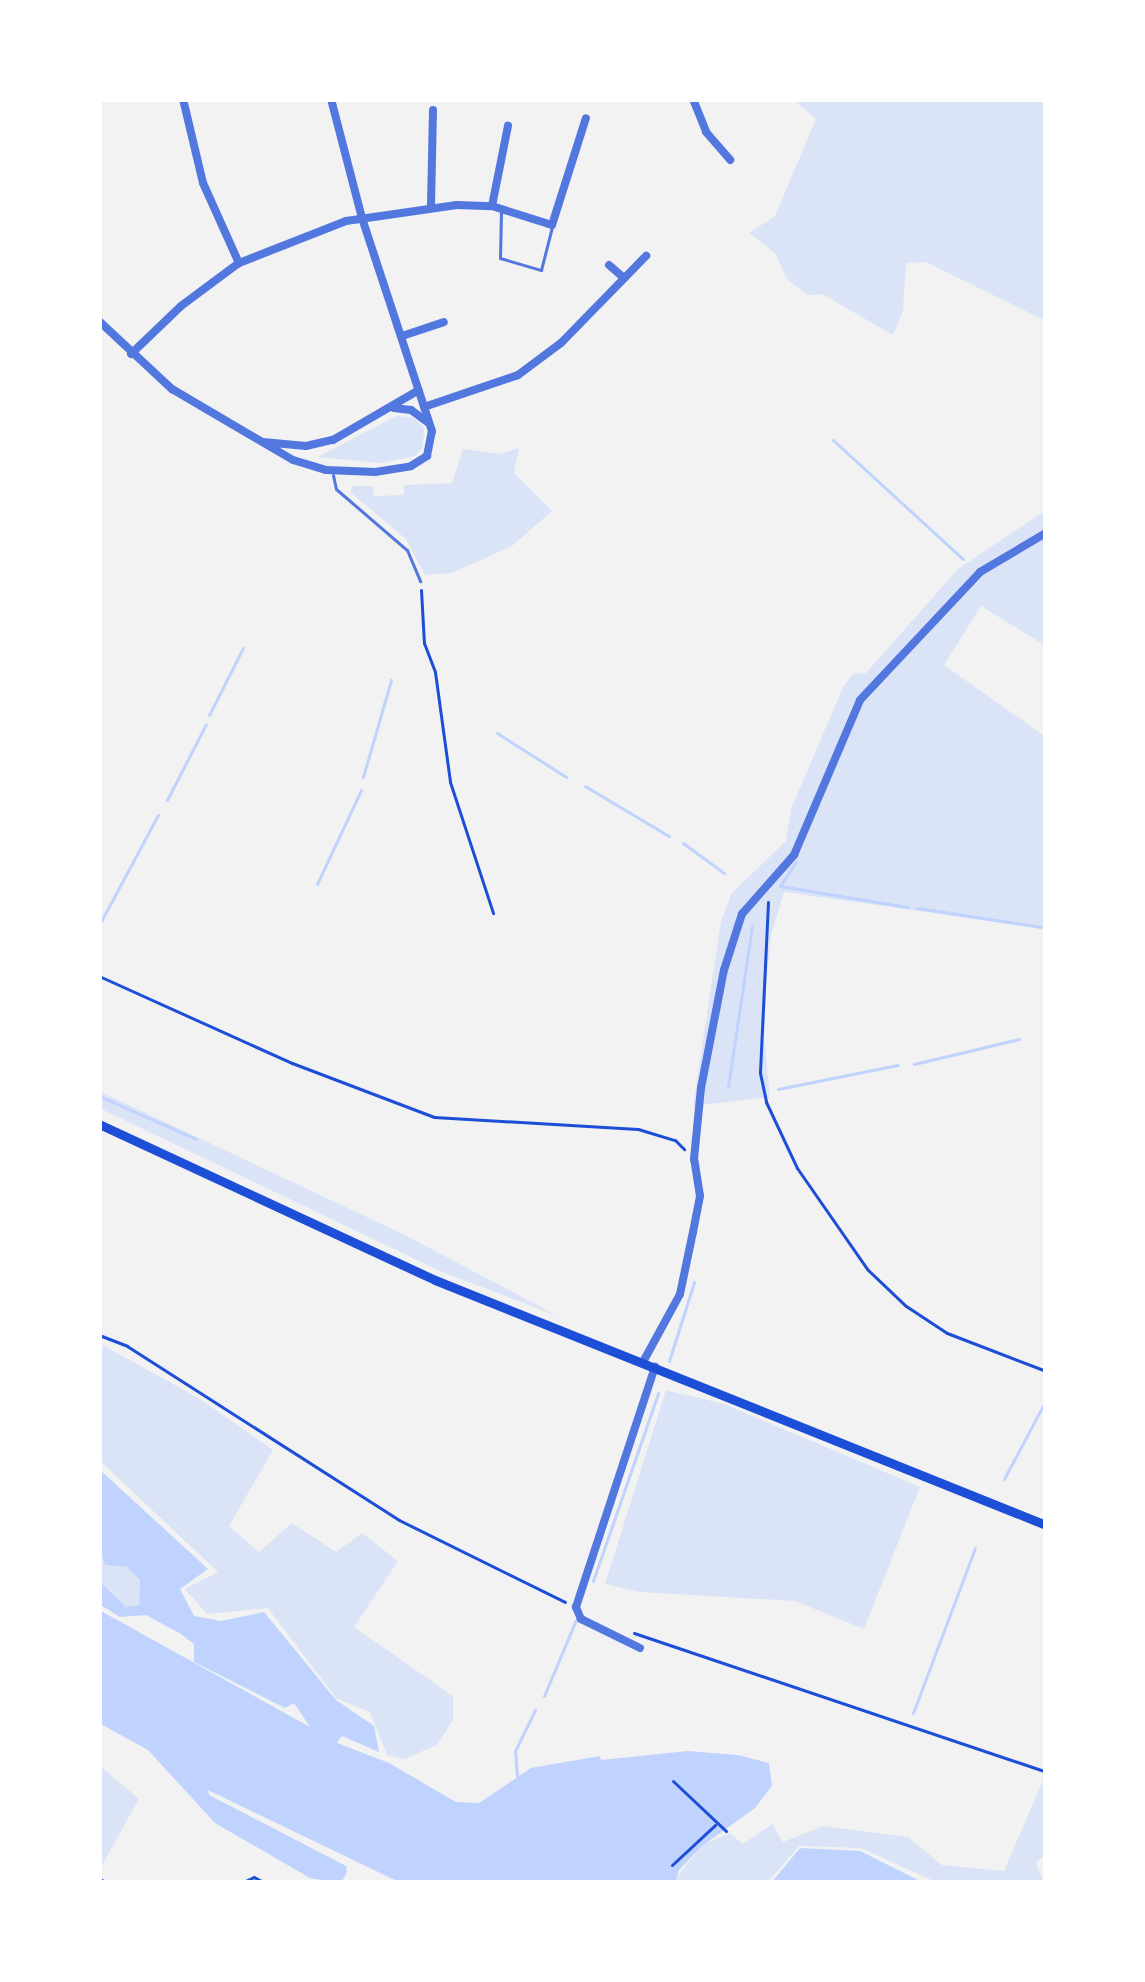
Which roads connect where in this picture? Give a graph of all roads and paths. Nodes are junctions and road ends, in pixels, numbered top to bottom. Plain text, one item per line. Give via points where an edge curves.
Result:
1 (183, 99) edge
2 (331, 99) edge
3 (693, 99) edge
4 (433, 110) dead end
5 (586, 118) dead end
6 (508, 126) dead end
7 (730, 160) dead end
8 (431, 206) junction
9 (496, 208) junction
10 (362, 218) junction
11 (552, 225) junction
12 (646, 256) dead end
13 (239, 263) junction
14 (609, 266) dead end
15 (624, 278) junction
16 (99, 321) edge
17 (444, 322) dead end
18 (402, 336) junction
19 (131, 354) junction
20 (419, 390) junction
21 (424, 406) junction
22 (392, 408) junction
23 (430, 424) junction
24 (256, 441) junction
25 (334, 471) junction
26 (1046, 533) edge
27 (420, 581) joint
28 (766, 888) junction
29 (493, 913) dead end
30 (99, 976) edge
31 (99, 1124) edge
32 (694, 1159) junction
33 (99, 1335) edge
34 (649, 1365) junction
35 (1046, 1371) edge
36 (1046, 1525) edge
37 (576, 1607) junction
38 (634, 1633) dead end
39 (640, 1648) dead end
40 (1046, 1772) edge
41 (673, 1781) dead end
42 (718, 1823) junction
43 (726, 1831) dead end
44 (672, 1864) dead end
45 (241, 1883) edge
46 (265, 1883) edge

1 - 13 street via 203,183
2 - 10 street
3 - 7 street
4 - 8 street
5 - 11 street
6 - 9 street
8 - 9 street
8 - 10 street
9 - 11 street
9 - 11 lane via 500,258 541,270
10 - 13 street
10 - 18 street
12 - 15 street
13 - 19 street
14 - 15 street
15 - 21 street via 518,376
16 - 19 street
17 - 18 street
18 - 20 street
19 - 24 street
20 - 21 street
20 - 22 street
21 - 23 street
22 - 23 street
22 - 24 street via 320,444
23 - 25 street via 432,448 420,463
24 - 25 street
25 - 27 lane via 336,489 406,550
26 - 28 street via 980,572 860,700 794,855
27 - 29 path via 450,782
28 - 32 street via 732,936
28 - 35 path via 760,1073 796,1168 868,1270 906,1306 947,1333
30 - 32 path via 292,1064 434,1117 638,1129 675,1140
31 - 34 main road via 435,1280
32 - 34 street via 700,1196 680,1294
33 - 37 path via 399,1520
34 - 36 main road
34 - 37 street
37 - 39 street via 581,1619
38 - 40 path
41 - 42 path
42 - 43 path
42 - 44 path
45 - 46 path

